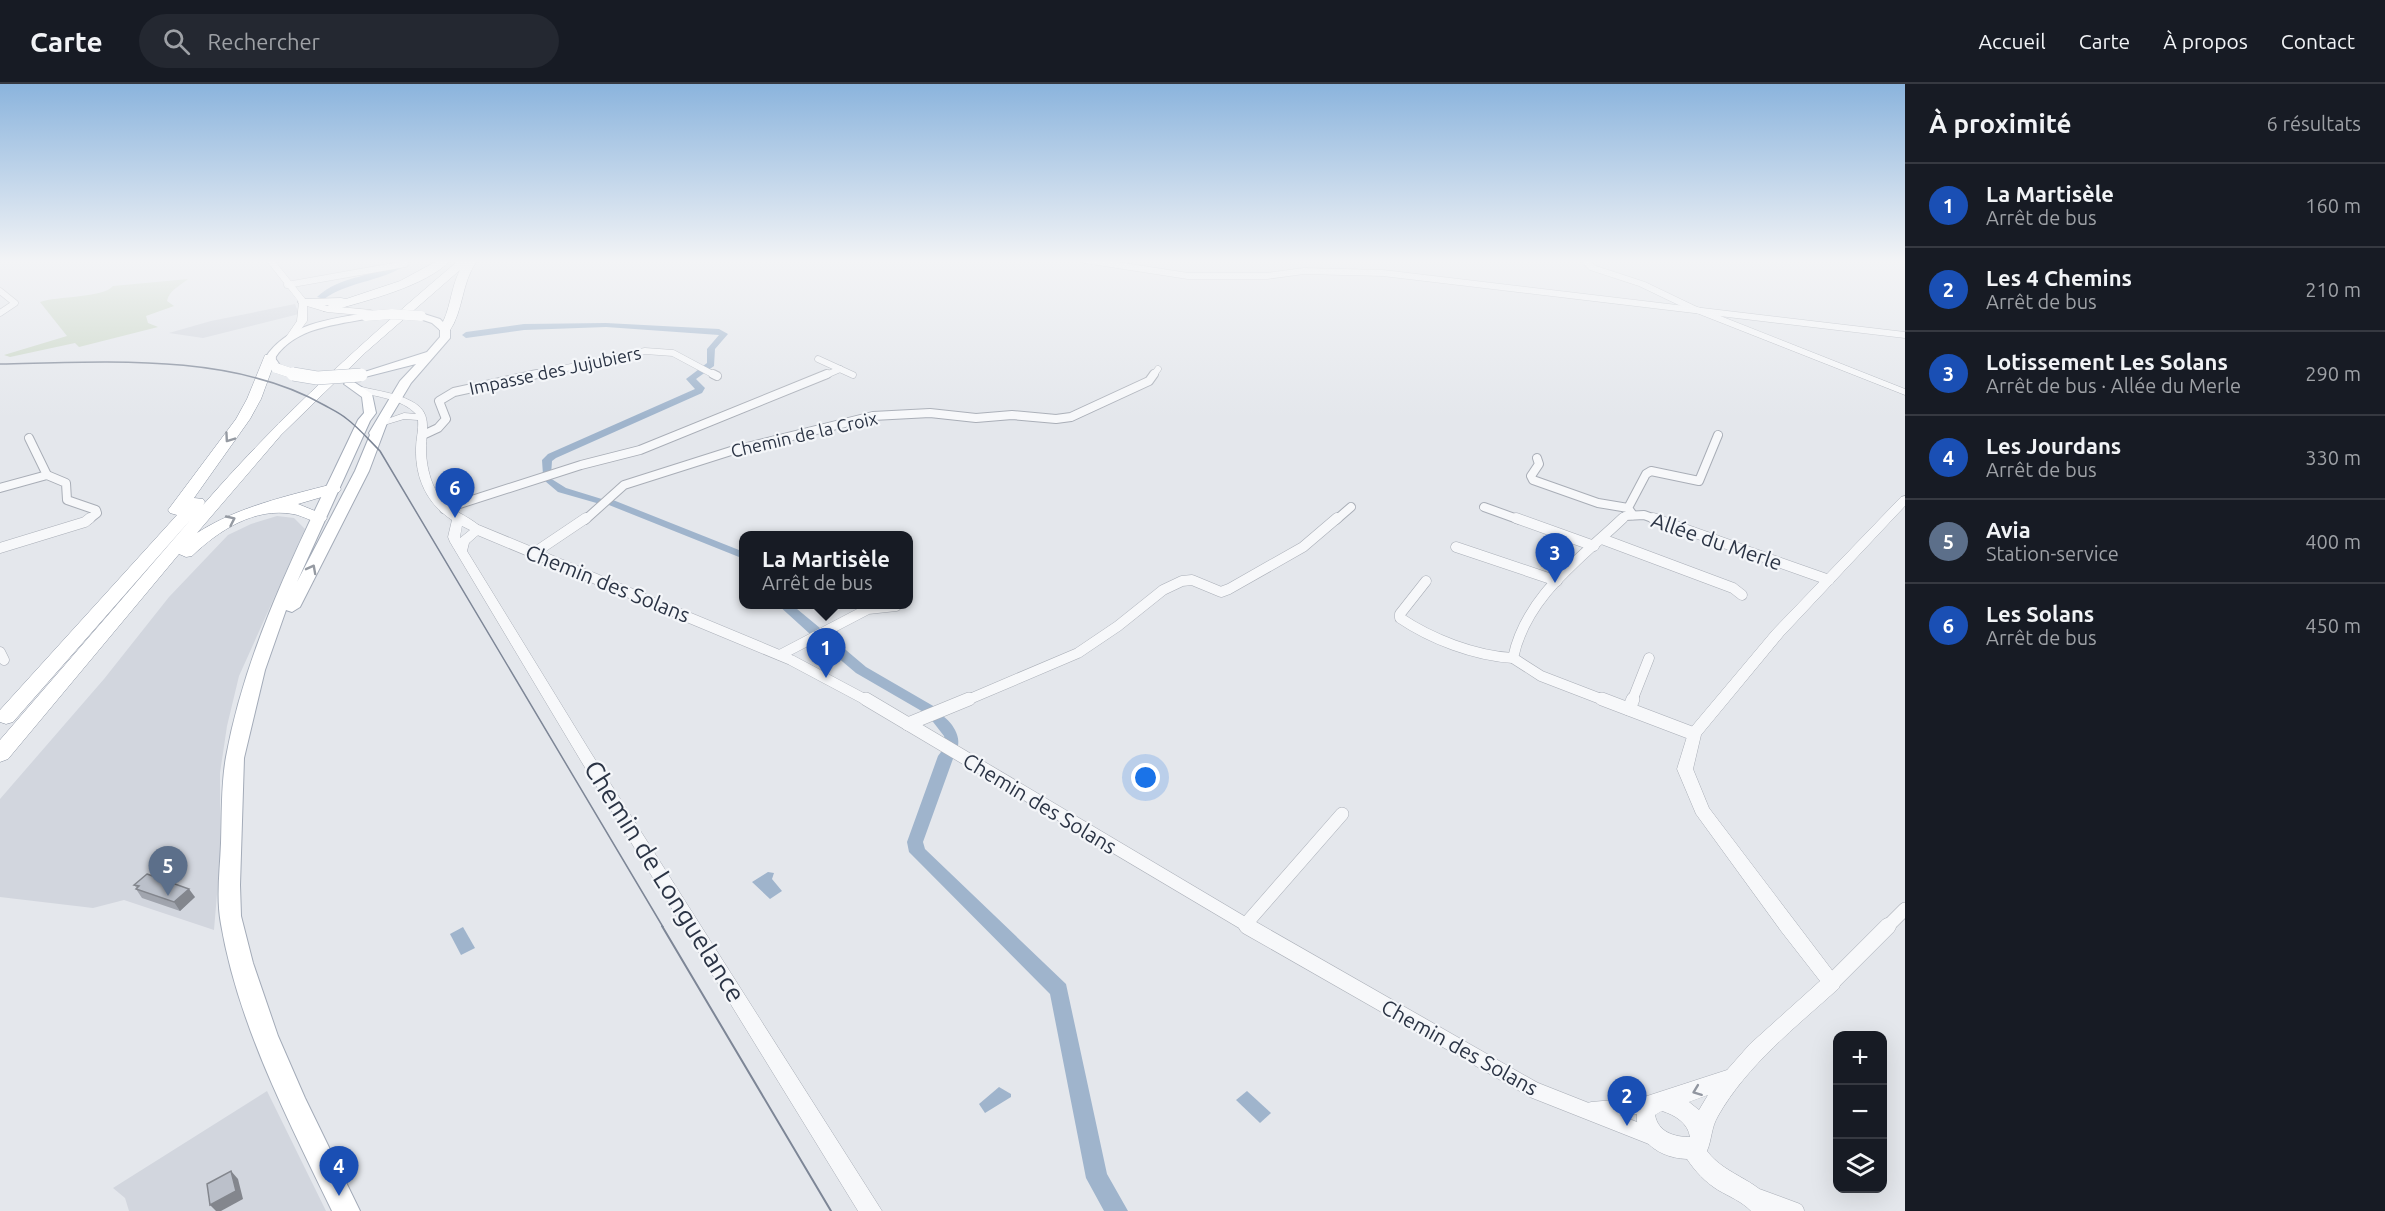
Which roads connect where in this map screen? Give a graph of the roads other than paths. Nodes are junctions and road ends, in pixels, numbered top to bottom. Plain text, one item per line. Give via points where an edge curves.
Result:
1 (302, 313) edge
2 (320, 313) edge
3 (356, 313) edge
4 (396, 313) edge
5 (404, 313) edge
6 (452, 313) edge
7 (1704, 313) edge
8 (1728, 313) edge
9 (368, 314) junction
10 (302, 321) junction
11 (445, 329) junction
12 (1905, 335) edge
13 (291, 337) junction
14 (436, 348) junction
15 (818, 359) dead end
16 (840, 369) junction
17 (1158, 369) dead end
18 (267, 372) junction
19 (717, 375) dead end
20 (854, 375) dead end
21 (323, 378) junction
22 (362, 390) junction
23 (1905, 392) edge
24 (302, 398) junction
25 (394, 399) junction
26 (423, 418) junction
27 (380, 426) junction
28 (423, 435) junction
29 (1718, 435) dead end
30 (29, 438) dead end
31 (362, 452) junction
32 (1537, 458) dead end
33 (47, 475) junction
34 (0, 488) edge
35 (333, 489) junction
36 (1905, 499) edge
37 (440, 506) junction
38 (1351, 507) dead end
39 (1484, 507) dead end
40 (262, 508) junction
41 (1631, 511) junction
42 (319, 518) junction
43 (458, 520) junction
44 (478, 530) junction
45 (1598, 543) junction
46 (1456, 547) dead end
47 (0, 548) edge
48 (462, 550) junction
49 (534, 553) junction
50 (1829, 580) junction
51 (1426, 581) dead end
52 (1557, 581) junction
53 (1742, 595) dead end
54 (868, 609) edge
55 (780, 655) junction
56 (1513, 658) junction
57 (1649, 658) dead end
58 (255, 677) junction
59 (1629, 709) junction
60 (3, 721) edge
61 (908, 724) junction
62 (1694, 734) junction
63 (0, 755) edge
64 (1342, 814) dead end
65 (1905, 909) edge
66 (1245, 925) junction
67 (1832, 982) junction
68 (1731, 1078) junction
69 (1655, 1103) junction
70 (1585, 1110) junction
71 (1659, 1139) junction
72 (1697, 1140) junction
73 (1750, 1194) junction
74 (346, 1211) edge
75 (871, 1211) edge
76 (1766, 1211) edge
77 (1796, 1211) edge

1 - 10 main road
2 - 10 main road
3 - 9 main road
4 - 24 highway
5 - 24 highway
6 - 11 highway
7 - 23 street
8 - 12 street
9 - 11 main road, bridge via 421,316
9 - 13 main road via 327,323
10 - 13 main road
11 - 14 main road via 445,338
13 - 18 main road via 273,351
14 - 21 main road, bridge via 405,364 361,375
14 - 25 main road
15 - 16 street
16 - 20 street
16 - 37 street via 640,450
17 - 49 street, Chemin de la Croix via 1149,381 1071,417 976,418 930,413 873,416 731,451 624,484 581,523
18 - 21 main road, bridge
18 -> 60 highway via 243,418 201,479
19 - 28 street, Impasse des Jujubiers via 673,353 645,351 463,389 442,397 439,401 446,419
21 - 22 main road, bridge
22 - 25 street
22 - 31 main road via 370,403 364,420
24 - 60 highway via 207,490
24 - 63 highway
25 - 26 street via 419,411
25 - 27 main road
26 - 27 street via 404,416
26 - 28 street
27 - 31 main road
28 - 37 street via 421,449 429,494
29 - 41 street via 1699,481 1651,471 1646,474
30 - 33 street
31 - 35 main road via 351,478
58 -> 31 main road via 331,532
32 - 41 street via 1539,464 1531,476 1533,480
33 - 34 street
33 - 47 street via 66,483 67,500 96,510 95,516
35 - 40 highway
35 - 42 main road
36 - 50 street
37 - 43 street
38 - 61 street via 1303,547 1229,589 1221,592 1192,580 1182,581 1163,590 1078,653
39 - 45 street
40 - 42 highway via 297,509
63 -> 40 highway via 204,534
41 - 45 street, Allée du Merle
41 - 50 street, Allée du Merle
42 - 58 main road
43 - 44 street
43 - 48 street, Chemin de Longuelance via 454,537
44 - 48 street via 463,542
44 - 49 street, Chemin des Solans
45 - 52 street, Allée du Merle
45 - 53 street via 1733,588
46 - 52 street
48 - 75 street, Chemin de Longuelance
49 - 55 street, Chemin des Solans
50 - 62 street via 1778,633
51 - 56 street via 1400,618 1413,627 1497,658
52 - 56 street, Allée du Merle via 1534,604
54 - 55 street
55 - 61 street, Chemin des Solans
56 - 59 street via 1541,676
57 - 59 street
58 - 74 main road via 233,780 232,924 249,988 286,1089
59 - 62 street
61 - 66 street, Chemin des Solans
62 - 67 street via 1685,769 1702,810
64 - 66 street
65 - 67 street
66 - 70 street, Chemin des Solans via 1534,1090
67 - 68 street
68 -> 69 street
68 - 72 street via 1707,1112
69 - 70 street, Chemin des Solans
69 - 71 street via 1645,1117
69 - 72 street via 1681,1108 1696,1123
70 - 71 street, Chemin des Solans
71 - 72 street via 1677,1149
72 - 73 street via 1705,1166
73 - 76 street
73 - 77 street

